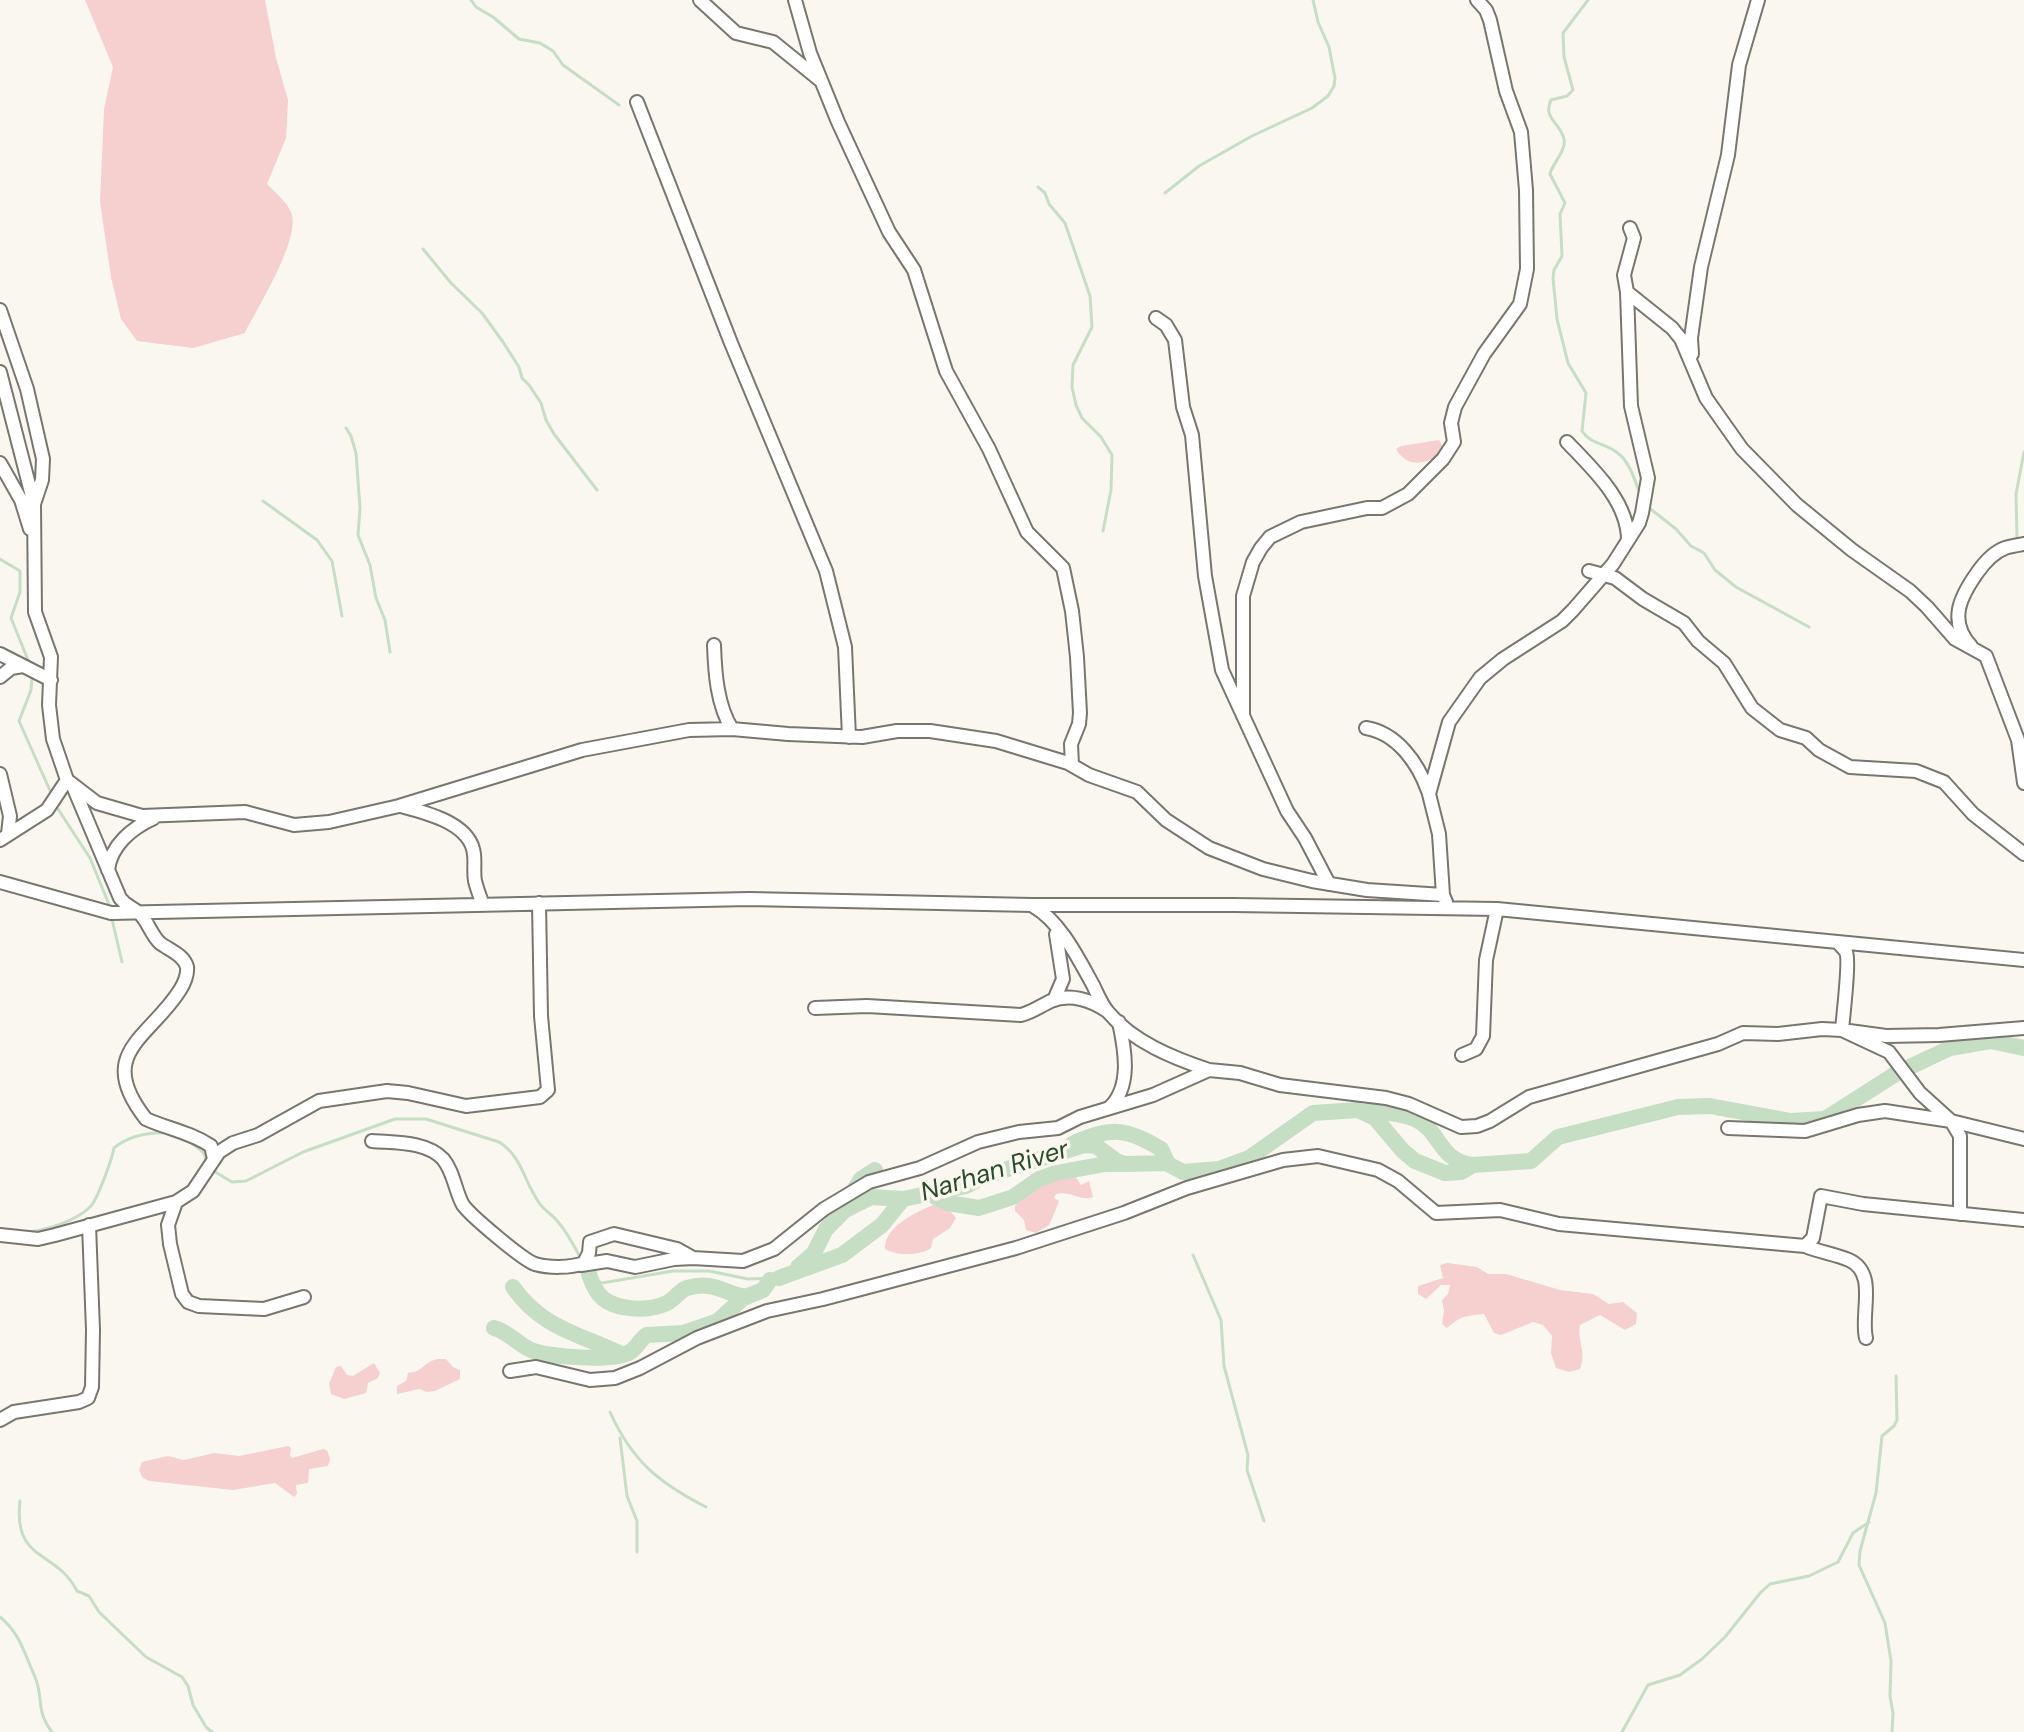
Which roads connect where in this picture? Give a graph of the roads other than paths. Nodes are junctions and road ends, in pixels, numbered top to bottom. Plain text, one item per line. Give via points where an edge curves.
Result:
1 (700, 0) edge
2 (795, 0) edge
3 (1477, 0) edge
4 (1758, 0) edge
5 (822, 82) junction
6 (637, 102) dead end
7 (1630, 228) dead end
8 (1627, 292) junction
9 (0, 310) edge
10 (1156, 318) dead end
11 (1692, 361) junction
12 (0, 372) edge
13 (0, 409) edge
14 (19, 438) junction
15 (1567, 442) dead end
16 (0, 463) edge
17 (34, 504) junction
18 (34, 539) junction
19 (1628, 540) junction
20 (2024, 544) edge
21 (1589, 571) dead end
22 (1604, 576) junction
23 (714, 645) dead end
24 (1973, 649) junction
25 (0, 654) edge
26 (23, 666) junction
27 (0, 677) edge
28 (51, 680) junction
29 (1243, 716) junction
30 (1366, 728) dead end
31 (732, 729) junction
32 (849, 737) junction
33 (1072, 765) junction
34 (0, 774) edge
35 (70, 782) junction
36 (2024, 783) edge
37 (1429, 794) junction
38 (399, 806) junction
39 (161, 815) junction
40 (4, 837) edge
41 (2024, 854) edge
42 (108, 871) junction
43 (0, 882) edge
44 (1329, 884) junction
45 (1443, 895) junction
46 (539, 903) junction
47 (483, 905) junction
48 (1032, 905) junction
49 (1449, 908) junction
50 (1497, 909) junction
51 (138, 913) junction
52 (1054, 925) junction
53 (1838, 942) junction
54 (2024, 960) edge
55 (1054, 1000) junction
56 (815, 1008) dead end
57 (1107, 1011) junction
58 (1119, 1022) junction
59 (2024, 1028) edge
60 (1842, 1030) junction
61 (1462, 1055) dead end
62 (1209, 1070) junction
63 (1108, 1109) junction
64 (1951, 1121) junction
65 (1728, 1128) dead end
66 (2024, 1139) edge
67 (372, 1141) dead end
68 (214, 1159) junction
69 (176, 1202) junction
70 (1960, 1214) junction
71 (2024, 1220) edge
72 (89, 1225) junction
73 (0, 1235) edge
74 (1805, 1246) junction
75 (693, 1258) junction
76 (581, 1265) junction
77 (304, 1297) dead end
78 (1866, 1338) dead end
79 (510, 1371) dead end
80 (0, 1420) edge

1 - 5 street via 736,33 773,42
2 - 5 street
3 - 29 street via 1490,20 1521,132 1527,269 1520,304 1455,407 1454,442 1408,494 1382,508 1301,522 1270,537 1261,548 1243,596
4 - 11 street via 1739,65 1728,155 1701,267
5 - 33 street via 889,232 914,270 946,371 1002,475 1017,515 1063,568 1080,713 1071,744
6 - 32 street via 826,571 845,647
7 - 8 street via 1634,238 1624,275
8 - 11 street via 1672,328
8 - 19 street via 1631,406 1648,478 1639,523
9 - 17 street via 27,389 43,459
10 - 29 street via 1175,340 1219,657
11 - 24 street via 1706,398 1742,449 1797,505 1910,591 1945,630
12 - 14 street
13 - 14 street
14 - 17 street
15 - 19 street via 1617,503
16 - 18 street via 21,500
17 - 18 street
18 - 28 street via 35,612 51,657
19 - 22 street
20 - 24 street via 2003,548 1986,562 1959,603 1958,626
21 - 22 street
22 - 37 street via 1562,621 1480,678 1449,722
22 - 41 street via 1684,623 1724,663 1752,708 1780,730 1806,738 1850,767 1916,771 1944,782 1973,814
23 - 31 street via 717,684
24 - 36 street via 1991,665 2018,740
25 - 26 street
26 - 27 street
26 - 28 street
28 - 35 street via 53,739
29 - 44 street via 1287,811
30 - 37 street via 1402,747 1417,765
31 - 32 street
31 - 38 street via 689,730 582,750
32 - 33 street via 897,731 952,733
33 - 44 street via 1137,792 1166,820 1209,848 1263,869
34 - 40 street via 10,816
35 - 39 street via 97,803 142,816
35 - 40 street via 47,810
35 - 42 street
37 - 45 street via 1439,834
38 - 39 street via 294,825 245,812
38 - 47 street via 442,819 470,841
39 - 42 street via 125,837
42 - 51 street via 126,906
43 - 51 street via 111,913
44 - 45 street
45 - 49 street
46 - 47 street
46 - 48 street via 749,899
46 - 68 street via 548,1090 540,1097 466,1106 387,1091 319,1101 233,1143
47 - 51 street
48 - 49 street
48 - 52 street
49 - 50 street
50 - 53 street
50 - 61 street via 1486,960 1483,1036 1476,1049
51 - 68 street via 187,970 173,1001 128,1052 126,1086 146,1119 203,1140
52 - 55 street via 1063,979
52 - 57 street
53 - 54 street
53 - 60 street via 1848,965
55 - 56 street via 1021,1015
55 - 57 street via 1083,999
57 - 58 street
58 - 62 street via 1150,1045
58 - 63 street via 1124,1084 1121,1097
59 - 60 street via 1886,1036
60 - 62 street via 1743,1033 1529,1097 1477,1126 1461,1127 1386,1098
60 - 64 street via 1889,1052 1920,1093
62 - 63 street
63 - 75 street via 1058,1128 978,1142 920,1168 869,1182 759,1256 734,1262
64 - 65 street via 1885,1111 1805,1131
64 - 66 street
64 - 70 street via 1960,1136
67 - 76 street via 416,1145 443,1159 463,1204 533,1264
68 - 69 street via 193,1191
69 - 72 street
69 - 77 street via 168,1225 170,1244 188,1302 264,1309
70 - 71 street
70 - 74 street via 1821,1196 1813,1238
72 - 73 street via 38,1239
72 - 80 street via 93,1344 88,1398 14,1412
74 - 78 street via 1858,1265 1866,1280
74 - 79 street via 1559,1224 1500,1210 1436,1213 1378,1170 1329,1158 1296,1158 1187,1188 1016,1248 767,1311 615,1378 590,1380 536,1367
75 - 76 street via 635,1267 607,1261
75 - 76 street via 614,1234 590,1242

